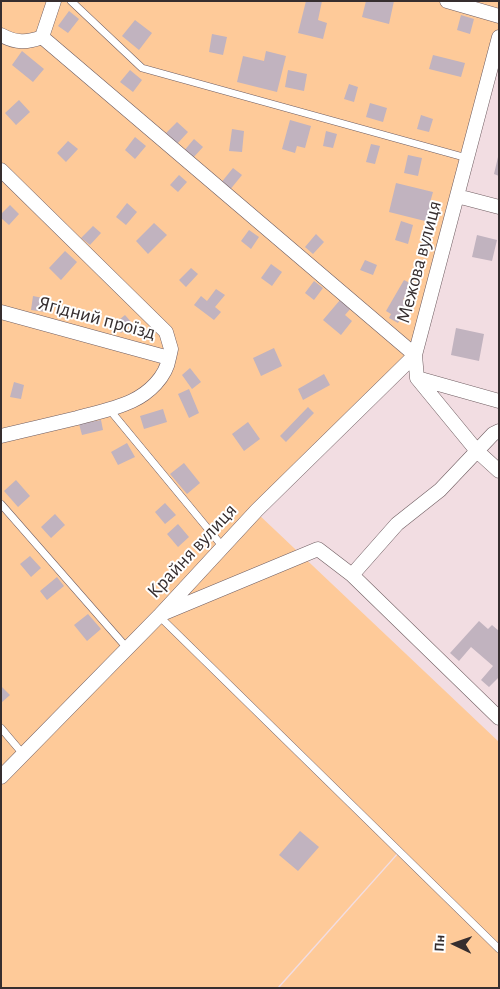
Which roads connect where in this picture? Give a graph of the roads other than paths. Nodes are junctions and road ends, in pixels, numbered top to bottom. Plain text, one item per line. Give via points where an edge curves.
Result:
1 (54, 1) edge
2 (71, 1) edge
3 (447, 1) edge
4 (499, 16) edge
5 (1, 35) edge
6 (42, 37) junction
7 (499, 37) edge
8 (467, 158) junction
9 (1, 170) edge
10 (457, 196) junction
11 (499, 207) edge
12 (1, 312) edge
13 (415, 355) junction
14 (169, 358) junction
15 (417, 378) junction
16 (499, 401) edge
17 (109, 409) junction
18 (499, 430) edge
19 (1, 436) edge
20 (477, 451) junction
21 (499, 471) edge
22 (1, 504) edge
23 (223, 547) junction
24 (352, 575) junction
25 (159, 616) junction
26 (127, 648) junction
27 (499, 718) edge
28 (1, 728) edge
29 (24, 754) junction
30 (1, 777) edge
31 (499, 948) edge

1 - 6 street
2 - 8 lane via 142,68
3 - 4 street
5 - 6 street via 11,40 30,42
6 - 13 street
7 - 8 street, Межова вулиця
8 - 10 street, Межова вулиця
9 - 14 street via 166,332 171,349
10 - 11 street
10 - 13 street, Межова вулиця
12 - 14 street, Ягідний проїзд
13 - 15 street, Межова вулиця
13 - 23 street, Крайня вулиця
14 - 17 street, Ягідний проїзд via 168,366 148,391 133,401
15 - 16 street
15 - 20 street
17 - 19 street, Ягідний проїзд
17 - 23 lane
18 - 20 street
20 - 21 street
20 - 24 street via 440,490 397,524
22 - 26 lane
23 - 25 street, Крайня вулиця
24 - 25 street via 318,549
24 - 27 street
25 - 26 street, Крайня вулиця
25 - 31 lane
26 - 29 street, Крайня вулиця
28 - 29 lane
29 - 30 street, Крайня вулиця

